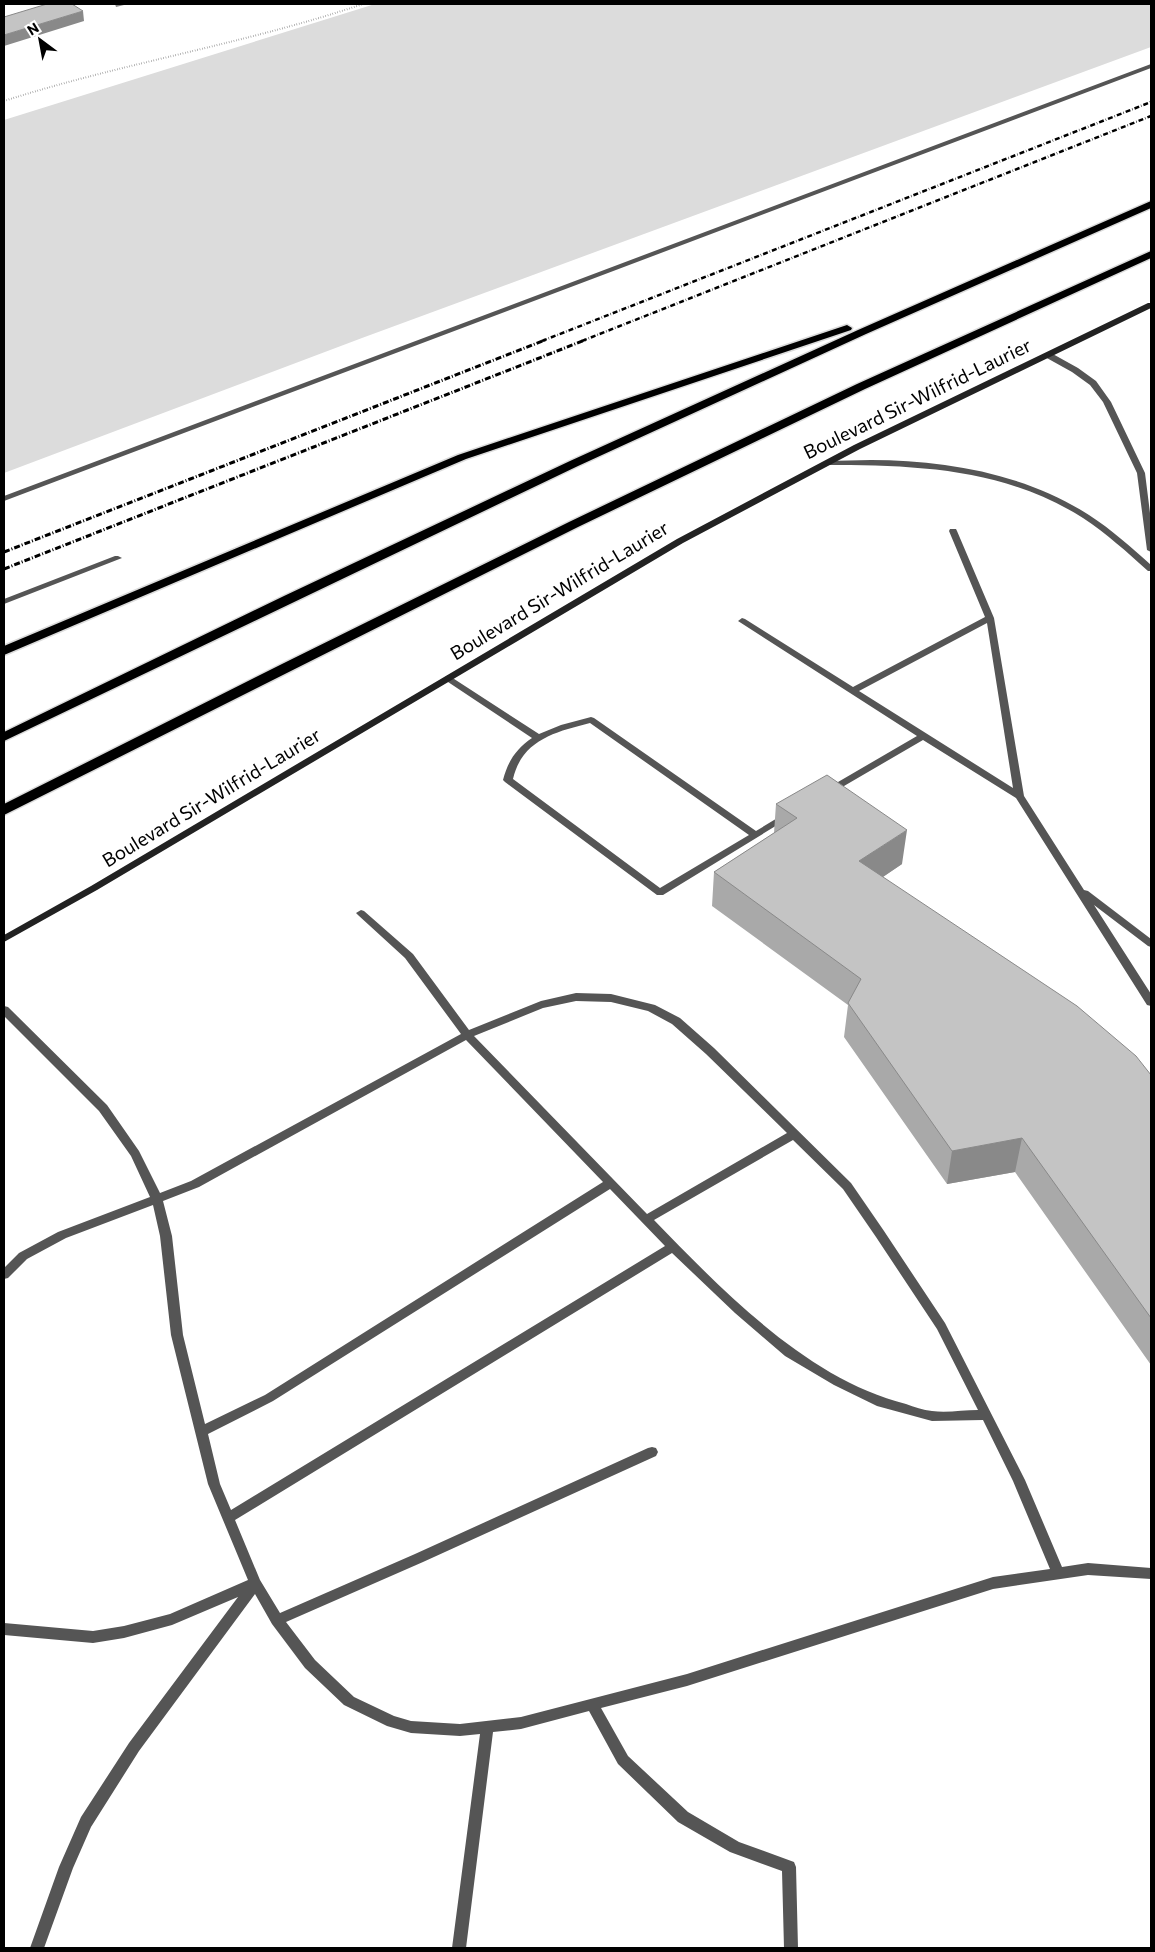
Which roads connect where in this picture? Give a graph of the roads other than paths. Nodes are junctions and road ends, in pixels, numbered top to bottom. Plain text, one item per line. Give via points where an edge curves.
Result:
1 (1151, 66) edge
2 (1151, 204) edge
3 (1151, 254) edge
4 (929, 300) junction
5 (1151, 306) edge
6 (1048, 355) junction
7 (826, 463) junction
8 (4, 499) edge
9 (953, 531) dead end
10 (1151, 550) edge
11 (118, 558) dead end
12 (1151, 569) edge
13 (4, 602) edge
14 (990, 618) junction
15 (742, 621) dead end
16 (4, 652) edge
17 (448, 678) junction
18 (853, 691) junction
19 (923, 736) junction
20 (4, 737) edge
21 (537, 737) junction
22 (823, 795) edge
23 (1019, 796) junction
24 (4, 810) edge
25 (798, 810) edge
26 (756, 835) junction
27 (1078, 888) junction
28 (361, 913) dead end
29 (4, 939) edge
30 (1151, 944) edge
31 (1151, 1002) edge
32 (4, 1010) edge
33 (467, 1035) junction
34 (794, 1134) junction
35 (612, 1183) junction
36 (157, 1199) junction
37 (647, 1219) junction
38 (674, 1247) junction
39 (4, 1275) edge
40 (986, 1415) junction
41 (201, 1432) junction
42 (652, 1452) dead end
43 (228, 1518) junction
44 (1058, 1573) junction
45 (1151, 1573) edge
46 (255, 1583) junction
47 (277, 1620) junction
48 (4, 1628) edge
49 (592, 1704) junction
50 (487, 1726) junction
51 (37, 1948) edge
52 (459, 1948) edge
53 (791, 1948) edge

1 - 8 lane
2 - 4 highway
3 - 24 highway, Boulevard Sir-Wilfrid-Laurier via 906,365 584,519 325,646
4 - 16 highway via 462,457
4 - 20 highway via 315,585
5 - 6 street, Boulevard Sir-Wilfrid-Laurier
6 - 7 street, Boulevard Sir-Wilfrid-Laurier
6 - 10 lane via 1093,383 1107,402 1141,472
7 - 12 lane via 920,464 966,470 1003,480 1056,500 1084,515
7 - 17 street, Boulevard Sir-Wilfrid-Laurier via 672,545
9 - 14 lane
11 - 13 lane
14 - 18 lane
14 - 23 lane
15 - 18 lane
17 - 21 lane
17 - 29 street, Boulevard Sir-Wilfrid-Laurier
18 - 19 lane
19 - 22 lane
19 - 23 lane
21 - 26 lane via 591,720
21 - 26 lane via 518,754 509,768 508,780 660,893
23 - 27 lane
25 - 26 lane
27 - 30 lane
27 - 31 lane
28 - 33 lane via 409,956
32 - 36 lane via 103,1108 135,1154
33 - 34 lane via 541,1005 576,997 611,998 651,1008 676,1021 704,1045
33 - 35 lane
33 - 36 lane via 227,1168
34 - 37 lane
34 - 40 lane via 847,1186 941,1326
35 - 37 lane
35 - 41 lane via 269,1398
36 - 39 lane via 62,1235 23,1256
36 - 41 lane via 166,1236 176,1335
37 - 38 lane
38 - 40 lane via 789,1353 838,1382 881,1403 932,1416
38 - 43 lane
40 - 44 lane via 1019,1480
41 - 43 lane via 214,1484
42 - 47 lane
43 - 46 lane
44 - 45 lane via 1088,1569
44 - 49 lane via 993,1583 687,1680
46 - 47 lane
46 - 48 lane via 172,1619 124,1632 93,1637
46 - 51 lane via 134,1747 86,1822
47 - 50 lane via 310,1664 348,1701 392,1722 412,1727 460,1730
49 - 50 lane via 521,1723
49 - 53 lane via 623,1760 683,1817 735,1847 789,1868
50 - 52 lane

